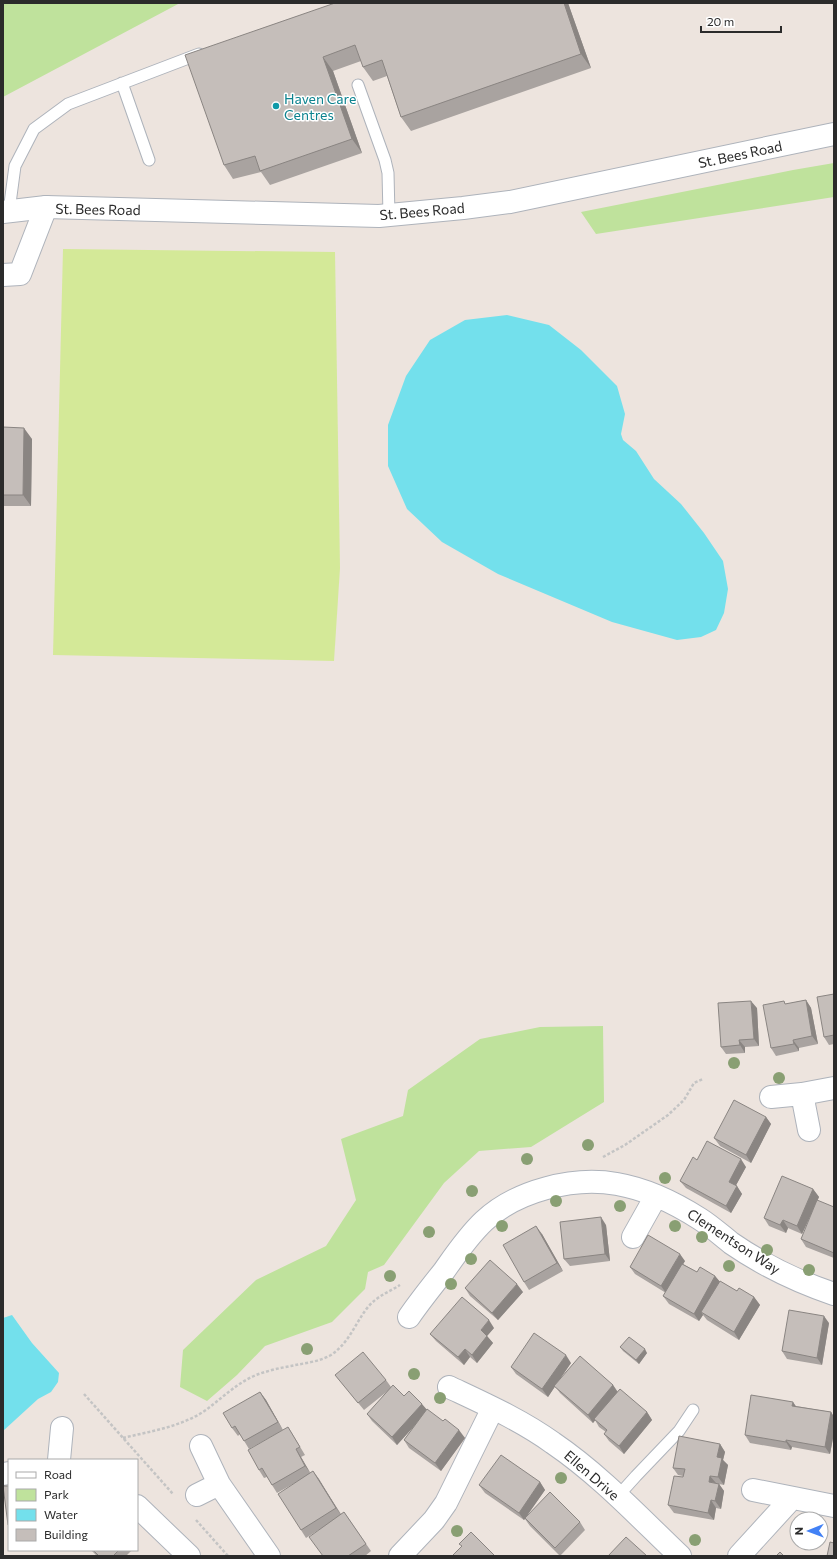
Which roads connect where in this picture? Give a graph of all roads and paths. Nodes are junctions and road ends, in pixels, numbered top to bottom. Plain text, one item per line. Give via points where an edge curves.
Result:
1 (210, 50) edge
2 (122, 83) junction
3 (358, 85) dead end
4 (834, 134) edge
5 (150, 160) dead end
6 (46, 207) junction
7 (6, 211) edge
8 (389, 215) junction
9 (3, 275) edge
10 (834, 1088) edge
11 (802, 1094) junction
12 (771, 1097) dead end
13 (809, 1130) dead end
14 (656, 1196) junction
15 (633, 1236) dead end
16 (834, 1294) edge
17 (409, 1317) dead end
18 (449, 1387) dead end
19 (84, 1394) dead end
20 (493, 1408) junction
21 (692, 1410) dead end
22 (62, 1428) dead end
23 (200, 1446) dead end
24 (59, 1459) edge
25 (219, 1484) junction
26 (753, 1490) dead end
27 (618, 1496) junction
28 (175, 1497) dead end
29 (792, 1498) junction
30 (194, 1505) joint
31 (834, 1506) edge
32 (138, 1507) edge
33 (189, 1556) edge
34 (228, 1556) edge
35 (268, 1556) edge
36 (400, 1556) edge
37 (680, 1556) edge
38 (739, 1556) edge

1 - 2 lane
2 - 5 lane
2 - 7 lane via 68,104 34,129 15,166
3 - 8 lane via 388,173
4 - 8 street, St. Bees Road via 510,202
6 - 7 street, St. Bees Road
6 - 8 street, St. Bees Road
6 - 9 street via 20,274
10 - 11 street
11 - 12 street
11 - 13 street
14 - 15 street
14 - 16 street, Clementson Way via 701,1219 759,1261
14 - 17 street, Clementson Way via 616,1184 582,1182 533,1192 506,1205 484,1221 467,1239
18 - 20 street, Ellen Drive
19 - 28 path
20 - 27 street, Ellen Drive via 552,1442
20 - 36 street via 446,1503 434,1520
21 - 27 lane via 679,1431
22 - 24 street
23 - 25 street
25 - 30 street
25 - 35 street
26 - 29 street
27 - 37 street, Ellen Drive
29 - 31 street
29 - 38 street
30 - 34 path
32 - 33 street

